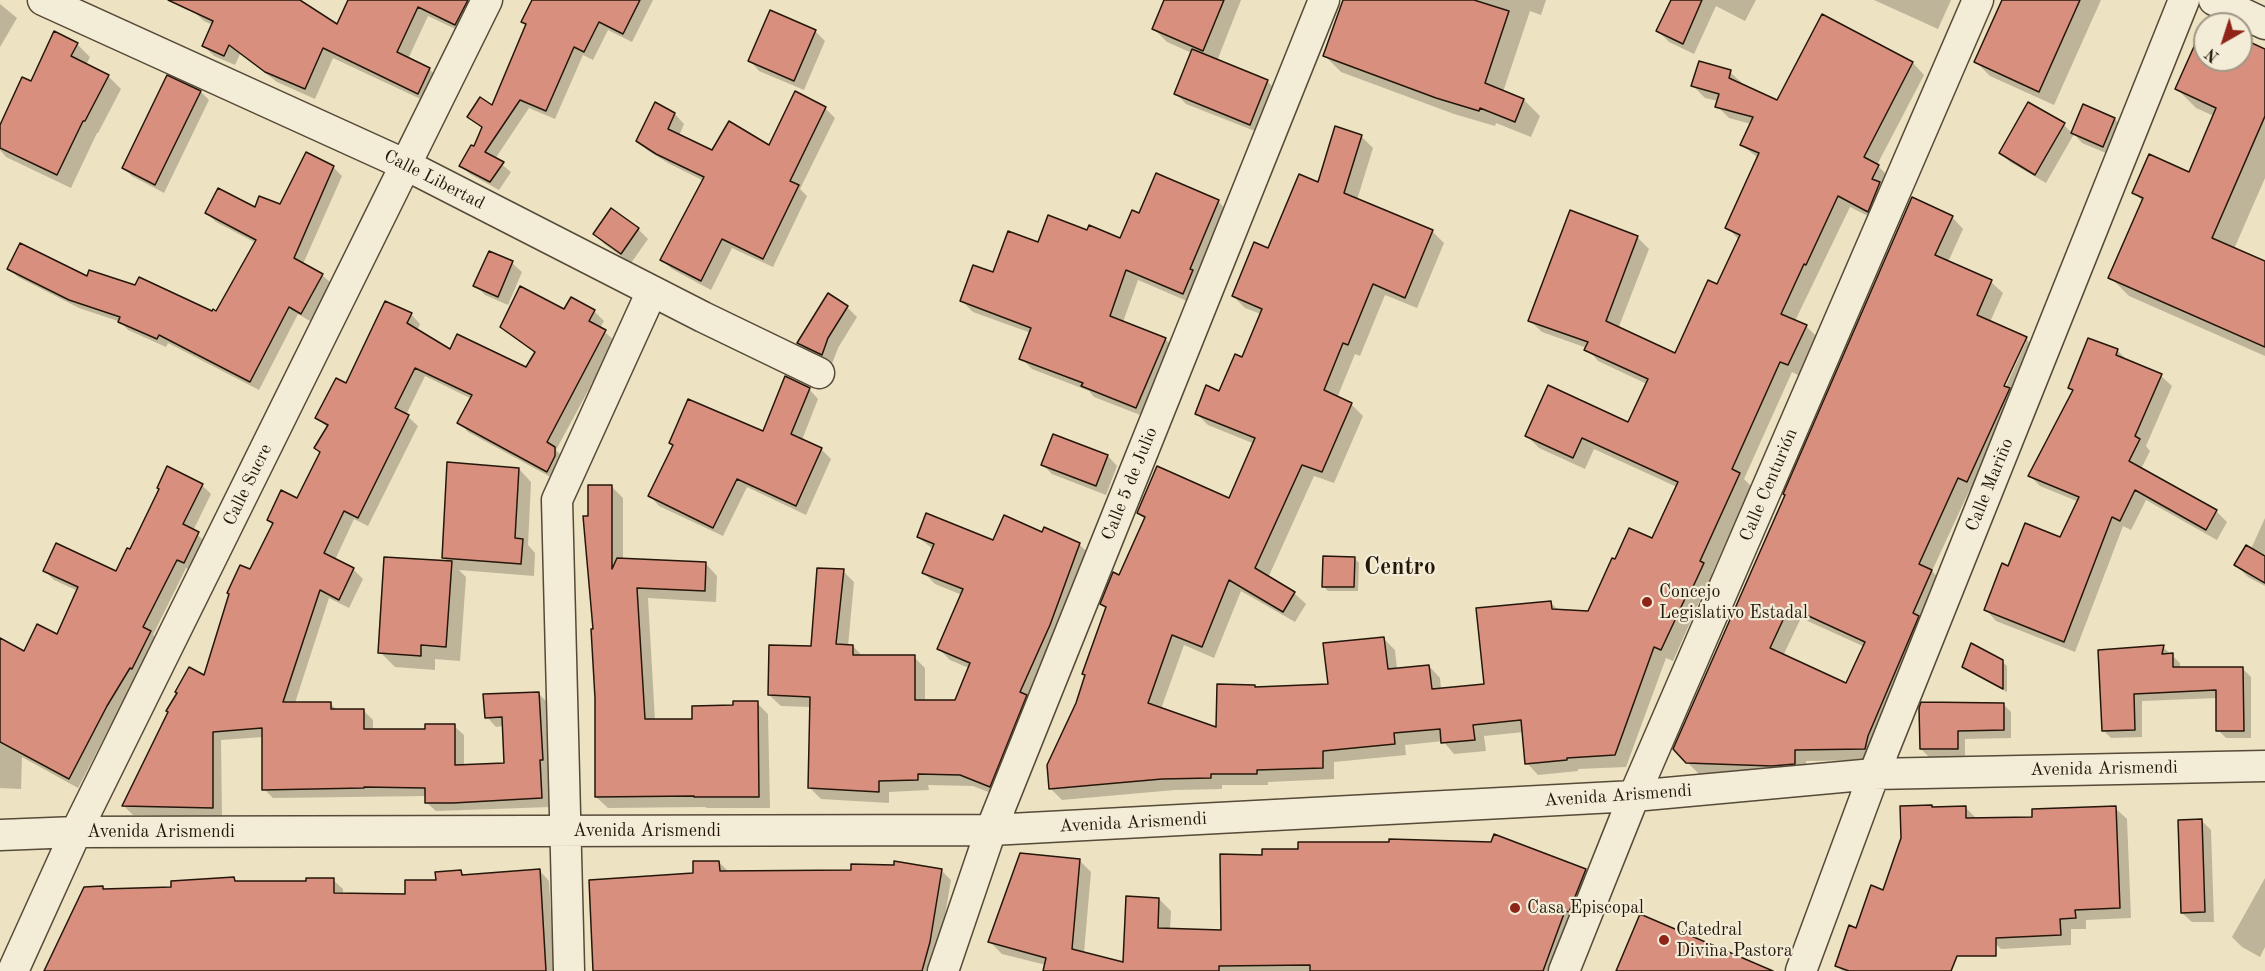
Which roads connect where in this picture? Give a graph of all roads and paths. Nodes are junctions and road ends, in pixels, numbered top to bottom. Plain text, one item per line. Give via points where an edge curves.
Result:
1 (43, 0) edge
2 (487, 0) edge
3 (1324, 0) edge
4 (1978, 0) edge
5 (2184, 0) edge
6 (2214, 0) edge
7 (2265, 24) edge
8 (406, 165) junction
9 (652, 291) junction
10 (819, 373) dead end
11 (2265, 766) edge
12 (1874, 774) junction
13 (1635, 796) junction
14 (991, 830) junction
15 (567, 831) junction
16 (76, 832) junction
17 (0, 835) edge
18 (13, 971) edge
19 (569, 971) edge
20 (943, 971) edge
21 (1564, 971) edge
22 (1800, 971) edge

1 - 8 street, Calle Libertad
2 - 8 street, Calle Sucre
3 - 14 street, Calle 5 de Julio
4 - 13 street, Calle Centurión
5 - 12 street, Calle Mariño
6 - 7 street
8 - 9 street, Calle Libertad
8 - 16 street, Calle Sucre
9 - 10 street, Calle Libertad
9 - 15 street via 556,500
11 - 12 street, Avenida Arismendi
12 - 13 street, Avenida Arismendi
12 - 22 street, Calle Mariño
13 - 14 street, Avenida Arismendi
13 - 21 street, Calle Centurión
14 - 15 street, Avenida Arismendi
14 - 20 street, Calle 5 de Julio
15 - 16 street, Avenida Arismendi
15 - 19 street
16 - 17 street, Avenida Arismendi
16 - 18 street, Calle Sucre

